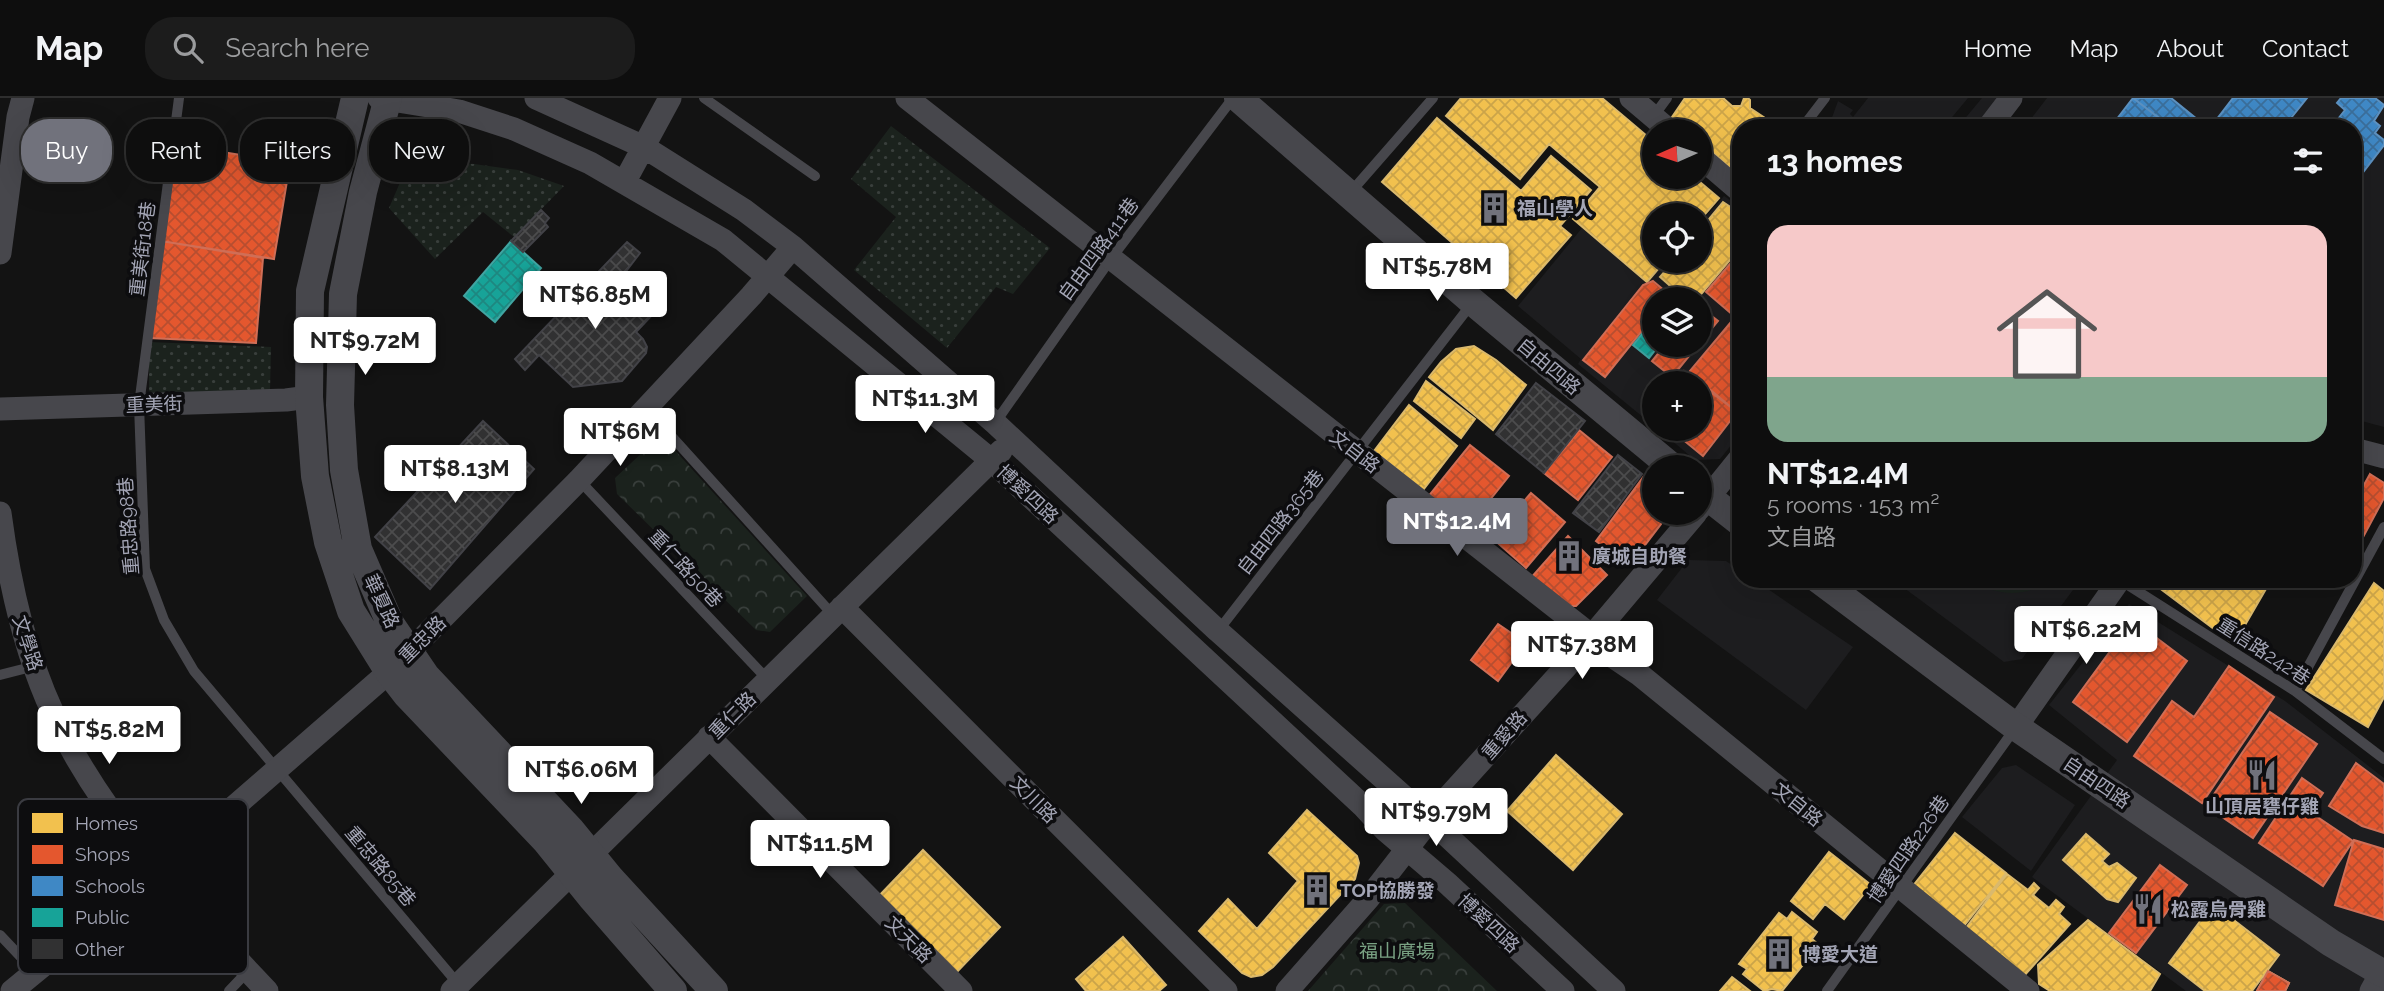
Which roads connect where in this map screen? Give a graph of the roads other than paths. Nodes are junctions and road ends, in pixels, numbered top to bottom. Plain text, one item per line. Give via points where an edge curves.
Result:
1 (179, 98) edge
2 (355, 98) edge
3 (385, 98) edge
4 (536, 98) edge
5 (670, 98) edge
6 (704, 98) edge
7 (907, 98) edge
8 (1235, 98) edge
9 (1433, 98) edge
10 (1631, 98) edge
11 (1667, 98) edge
12 (1825, 98) edge
13 (2011, 98) edge
14 (14, 110) edge
15 (1656, 119) edge
16 (1663, 119) edge
17 (1809, 119) edge
18 (1995, 119) edge
19 (643, 147) junction
20 (1712, 167) edge
21 (815, 176) dead end
22 (625, 181) junction
23 (1732, 184) edge
24 (1350, 193) junction
25 (793, 247) junction
26 (0, 253) edge
27 (1110, 260) junction
28 (768, 276) junction
29 (1473, 302) junction
30 (309, 397) junction
31 (139, 405) junction
32 (646, 408) junction
33 (0, 409) edge
34 (995, 423) junction
35 (1013, 439) junction
36 (2362, 451) edge
37 (1356, 452) junction
38 (1658, 455) edge
39 (2384, 457) edge
40 (991, 460) junction
41 (1732, 467) edge
42 (579, 480) junction
43 (1712, 490) edge
44 (1712, 508) edge
45 (0, 513) edge
46 (1732, 518) edge
47 (1682, 525) edge
48 (2384, 527) edge
49 (2362, 568) edge
50 (1830, 588) edge
51 (2114, 588) edge
52 (2133, 588) edge
53 (2351, 588) edge
54 (838, 611) junction
55 (1218, 631) junction
56 (1592, 636) junction
57 (399, 662) junction
58 (35, 666) junction
59 (0, 675) edge
60 (768, 680) junction
61 (2295, 691) junction
62 (2016, 727) junction
63 (709, 737) junction
64 (2384, 759) edge
65 (278, 771) junction
66 (105, 799) edge
67 (245, 799) edge
68 (1430, 820) junction
69 (1407, 848) junction
70 (581, 863) junction
71 (1901, 889) junction
72 (0, 935) edge
73 (18, 954) edge
74 (248, 971) edge
75 (33, 974) edge
76 (245, 974) edge
77 (2380, 976) edge
78 (459, 989) edge
79 (12, 991) edge
80 (229, 991) edge
81 (267, 991) edge
82 (673, 991) edge
83 (714, 991) edge
84 (961, 991) edge
85 (1226, 991) edge
86 (1287, 991) edge
87 (1563, 991) edge
88 (1614, 991) edge
89 (1827, 991) edge
90 (2028, 991) edge

1 - 31 lane, 重美街18巷
2 - 30 street, 華夏路 via 310,291
3 - 22 street, 博愛四路 via 459,111 514,129
3 - 57 street, 華夏路 via 343,294 340,405 344,470 358,549 390,623
4 - 19 street, 博愛四路
5 - 19 street
6 - 21 lane
7 - 27 street, 文自路
8 - 24 street, 自由四路
8 - 27 lane, 自由四路411巷
9 - 24 lane
10 - 15 street
11 - 16 lane
12 - 17 lane
13 - 18 street
14 - 26 street
19 - 22 street
19 - 25 street, 博愛四路 via 744,210
20 - 23 street
22 - 28 street, 博愛四路 via 713,233
24 - 29 street, 自由四路
25 - 28 street, 重忠路
25 - 34 street, 博愛四路
27 - 34 lane, 自由四路411巷
27 - 37 street, 文自路
28 - 32 street, 重忠路
28 - 40 street, 博愛四路
29 - 37 lane, 自由四路365巷
29 - 38 street, 自由四路
30 - 31 street, 重美街
30 - 57 street, 華夏路 via 315,476 328,542 351,611
31 - 33 street, 重美街
31 - 65 lane, 重忠路98巷 via 145,569 164,620 194,671
32 - 42 street, 重忠路
32 - 54 lane
34 - 35 street, 博愛四路
35 - 40 street, 重仁路
35 - 55 street, 博愛四路
36 - 39 street
37 - 55 lane, 自由四路365巷
37 - 56 street, 文自路
40 - 54 street, 重仁路
40 - 69 street, 博愛四路
41 - 43 street, 重愛路
42 - 57 street, 重忠路
42 - 60 lane, 重仁路50巷
44 - 46 street
45 - 58 street, 文學路 via 19,618
47 - 56 street, 重愛路
48 - 49 lane
50 - 62 street, 自由四路
51 - 62 street
52 - 61 lane, 重信路242巷
53 - 61 lane
54 - 60 street, 重仁路
54 - 85 street, 文川路
55 - 68 street, 博愛四路
56 - 68 street, 重愛路
56 - 71 street, 文自路 via 1606,652
57 - 65 street, 重忠路
57 - 70 street, 華夏路 via 406,694 545,840
58 - 59 lane
58 - 66 street, 文學路 via 52,712
60 - 63 street, 重仁路
61 - 64 lane, 重信路242巷
62 - 71 lane, 博愛四路226巷
62 - 77 street, 自由四路
63 - 70 street, 重仁路
63 - 84 street, 文天路
65 - 67 street, 重忠路
65 - 78 lane, 重忠路85巷
68 - 69 street, 重愛路
68 - 88 street, 博愛四路
69 - 86 street, 重愛路
69 - 87 street, 博愛四路
70 - 78 street, 重仁路
70 - 82 street, 華夏路
70 - 83 street, 華夏路 via 611,879
71 - 89 lane, 博愛四路226巷
71 - 90 street, 文自路
72 - 73 lane
74 - 81 street, 文學路
75 - 79 street, 重忠路
76 - 80 lane

